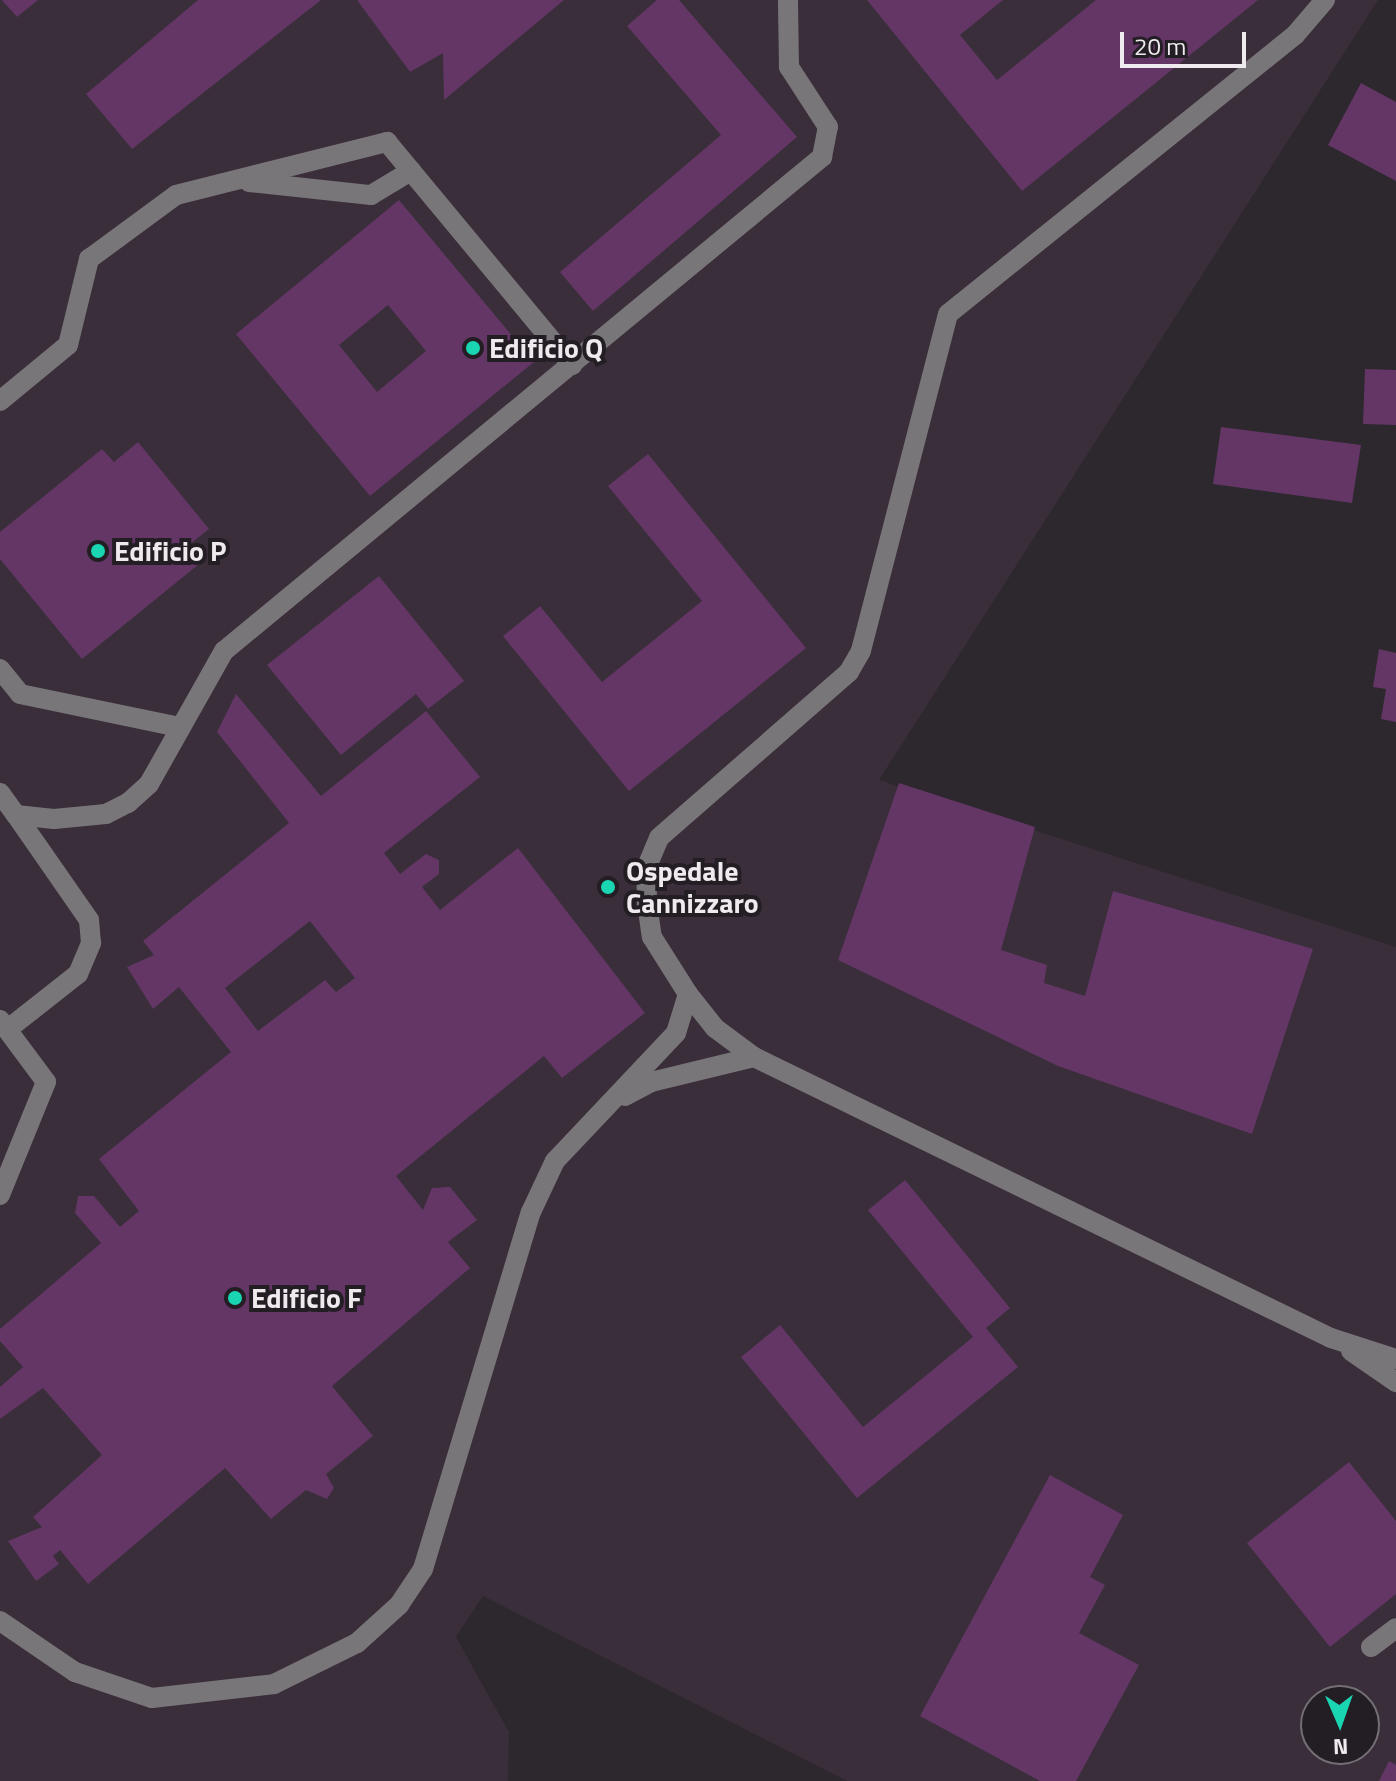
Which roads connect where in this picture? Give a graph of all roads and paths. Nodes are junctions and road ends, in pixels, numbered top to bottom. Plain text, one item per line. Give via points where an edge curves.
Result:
1 (788, 0) edge
2 (1325, 0) edge
3 (411, 171) junction
4 (241, 181) junction
5 (572, 365) junction
6 (0, 401) edge
7 (0, 669) edge
8 (179, 727) junction
9 (0, 793) edge
10 (16, 815) junction
11 (688, 994) junction
12 (4, 1025) edge
13 (754, 1057) junction
14 (602, 1109) junction
15 (0, 1195) edge
16 (1331, 1338) junction
17 (1396, 1359) edge
18 (1396, 1382) edge
19 (0, 1621) edge
20 (1396, 1628) edge
21 (1371, 1647) dead end

1 - 5 lane via 789,67 828,127 822,157
2 - 11 lane via 1295,35 948,314 861,651 849,672 659,838 646,869 652,937
3 - 4 lane via 371,195
3 - 4 lane via 387,142 349,147
3 - 5 lane
4 - 6 lane via 176,195 89,259 68,345
5 - 8 lane via 224,651
7 - 8 lane via 20,694
8 - 10 lane via 149,784 128,803 81,819
9 - 10 lane
10 - 12 lane via 89,920 91,943 78,974
11 - 13 lane via 715,1028
11 - 14 lane via 676,1033
12 - 15 lane via 46,1082
13 - 14 lane via 651,1082
13 - 16 lane
14 - 19 lane via 555,1161 531,1212 423,1569 399,1605 357,1643 274,1684 198,1698 152,1698 75,1672
16 - 17 lane
16 - 18 lane
20 - 21 lane

